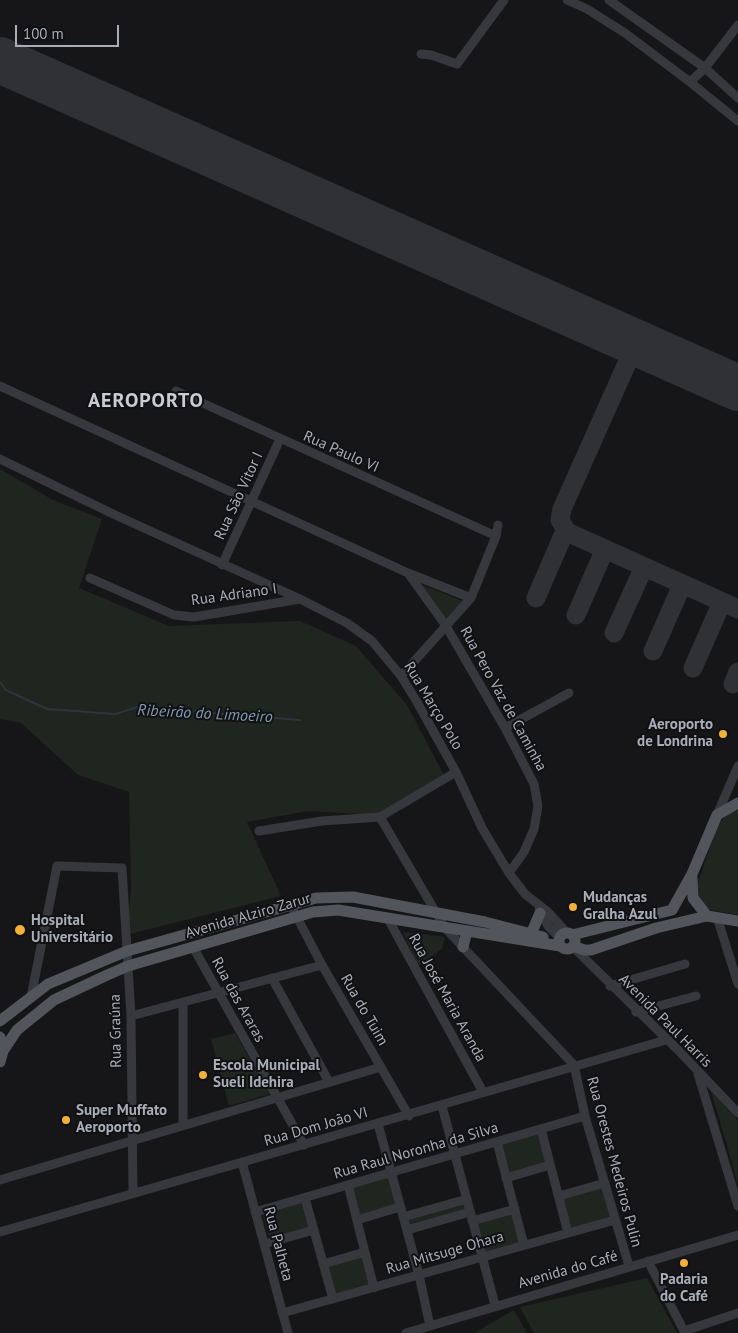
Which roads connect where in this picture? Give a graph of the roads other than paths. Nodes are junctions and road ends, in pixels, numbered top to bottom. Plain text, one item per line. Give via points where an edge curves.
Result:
1 (504, 0) edge
2 (568, 0) edge
3 (609, 0) edge
4 (738, 26) edge
5 (421, 54) dead end
6 (705, 68) junction
7 (690, 82) junction
8 (738, 98) edge
9 (738, 121) edge
10 (0, 386) edge
11 (176, 391) dead end
12 (280, 440) junction
13 (0, 459) edge
14 (254, 500) junction
15 (498, 525) dead end
16 (496, 536) junction
17 (222, 565) junction
18 (408, 572) junction
19 (90, 578) dead end
20 (471, 598) junction
21 (300, 599) junction
22 (446, 626) junction
23 (401, 676) junction
24 (569, 693) dead end
25 (505, 728) junction
26 (738, 766) edge
27 (456, 772) junction
28 (738, 803) edge
29 (717, 814) junction
30 (380, 818) junction
31 (258, 831) dead end
32 (509, 874) junction
33 (692, 874) junction
34 (290, 904) junction
35 (539, 910) junction
36 (437, 914) junction
37 (298, 916) junction
38 (652, 916) junction
39 (387, 917) junction
40 (712, 917) junction
41 (738, 921) edge
42 (445, 928) junction
43 (656, 928) junction
44 (467, 931) junction
45 (532, 934) junction
46 (566, 941) junction
47 (462, 946) junction
48 (193, 947) junction
49 (127, 951) junction
50 (685, 964) dead end
51 (322, 965) junction
52 (128, 966) junction
53 (272, 978) junction
54 (737, 980) edge
55 (610, 986) junction
56 (218, 993) junction
57 (696, 996) dead end
58 (31, 997) junction
59 (183, 1004) junction
60 (636, 1012) junction
61 (131, 1016) junction
62 (0, 1021) edge
63 (654, 1029) junction
64 (0, 1037) edge
65 (666, 1040) junction
66 (639, 1047) junction
67 (2, 1056) edge
68 (574, 1065) junction
69 (381, 1067) junction
70 (697, 1071) junction
71 (329, 1082) junction
72 (483, 1092) junction
73 (277, 1098) junction
74 (442, 1106) junction
75 (738, 1113) edge
76 (409, 1116) junction
77 (585, 1116) junction
78 (378, 1124) junction
79 (183, 1125) junction
80 (541, 1129) junction
81 (132, 1140) junction
82 (497, 1142) junction
83 (304, 1145) junction
84 (455, 1154) junction
85 (242, 1162) junction
86 (550, 1165) junction
87 (391, 1173) junction
88 (506, 1178) junction
89 (0, 1180) edge
90 (604, 1183) junction
91 (348, 1185) junction
92 (133, 1193) junction
93 (559, 1196) junction
94 (305, 1198) junction
95 (467, 1198) junction
96 (738, 1206) edge
97 (400, 1207) junction
98 (514, 1208) junction
99 (255, 1212) junction
100 (471, 1216) junction
101 (403, 1217) junction
102 (357, 1220) junction
103 (616, 1220) junction
104 (314, 1230) junction
105 (406, 1230) junction
106 (0, 1232) edge
107 (568, 1233) junction
108 (738, 1235) edge
109 (264, 1244) junction
110 (524, 1245) junction
111 (365, 1252) junction
112 (482, 1257) junction
113 (648, 1261) junction
114 (323, 1264) junction
115 (629, 1266) junction
116 (419, 1275) junction
117 (374, 1288) junction
118 (333, 1299) junction
119 (495, 1305) junction
120 (282, 1313) junction
121 (738, 1313) edge
122 (430, 1326) junction
123 (685, 1332) edge
124 (288, 1333) edge
125 (406, 1333) edge

1 - 5 street via 457,64 431,54
2 - 7 street via 625,33
3 - 6 street
4 - 6 street
6 - 7 street
6 - 8 street
7 - 9 street
10 - 14 street, Rua Pero Vaz de Caminha
11 - 12 street, Rua Paulo VI
12 - 14 street, Rua São Vitor I
12 - 16 street, Rua Paulo VI
13 - 17 street, Rua Março Polo
14 - 17 street, Rua São Vitor I
14 - 18 street, Rua Pero Vaz de Caminha
15 - 16 street
16 - 20 street
17 - 21 street, Rua Março Polo
18 - 20 street, Rua Pero Vaz de Caminha
18 - 22 street, Rua Pero Vaz de Caminha
19 - 21 street, Rua Adriano I via 174,615 194,617
20 - 22 street
21 - 23 street, Rua Março Polo via 347,623 372,641
22 - 23 street
22 - 25 street, Rua Pero Vaz de Caminha
23 - 27 street, Rua Março Polo
24 - 25 street
25 - 32 street, Rua Pero Vaz de Caminha via 534,784 538,806 534,829
26 - 29 street
27 - 30 street
27 - 32 street, Rua Março Polo via 482,828
28 - 29 main road
29 - 33 main road
30 - 31 street via 322,820
30 - 36 street
32 - 35 street, Rua Março Polo
33 - 38 main road via 672,910
33 - 40 main road via 692,898
34 - 36 main road, Avenida Alziro Zarur via 316,898 353,897
34 - 37 street, Rua do Tuim
34 - 49 main road, Avenida Alziro Zarur
35 - 45 main road
35 - 46 street, Rua Março Polo via 548,912
36 - 42 street
36 - 45 main road, Avenida Alziro Zarur
37 - 39 main road, Avenida Alziro Zarur via 338,910
37 - 48 main road, Avenida Alziro Zarur
37 - 51 street, Rua do Tuim
38 - 43 main road
38 - 46 main road
39 - 42 main road, Avenida Alziro Zarur
39 - 72 street, Rua José Maria Aranda
40 - 41 main road
40 - 43 main road
40 - 54 street
42 - 44 main road, Avenida Alziro Zarur
42 - 47 street
43 - 46 main road via 591,950
44 - 46 main road, Avenida Alziro Zarur
44 - 47 main road
45 - 46 main road, Avenida Alziro Zarur
46 - 55 street, Avenida Paul Harris
47 - 68 street
48 - 52 main road, Avenida Alziro Zarur
48 - 56 street, Rua das Araras
49 - 52 street, Rua Graúna
49 - 58 main road, Avenida Alziro Zarur via 48,984
49 - 58 street, Rua Graúna via 122,868 58,866
50 - 55 street
51 - 53 street
51 - 69 street, Rua do Tuim
52 - 61 street, Rua Graúna
52 - 67 main road, Avenida Alziro Zarur via 54,1000 17,1030
53 - 56 street
53 - 71 street
55 - 60 street, Avenida Paul Harris
56 - 59 street
56 - 73 street, Rua das Araras
57 - 60 street
58 - 62 main road, Avenida Alziro Zarur
59 - 61 street
59 - 79 street
60 - 63 street, Avenida Paul Harris
61 - 81 street, Rua Graúna
63 - 65 street, Avenida Paul Harris
63 - 66 street
64 - 67 main road
65 - 66 street, Rua Dom João VI
65 - 70 street, Avenida Paul Harris
66 - 68 street, Rua Dom João VI
68 - 72 street, Rua Dom João VI
68 - 77 street, Rua Orestes Medeiros Pulin
69 - 71 street
69 - 76 street, Rua do Tuim
70 - 75 street, Avenida Paul Harris
70 - 96 street
71 - 73 street
72 - 74 street, Rua Dom João VI
73 - 79 street
73 - 83 street, Rua das Araras
74 - 76 street, Rua Dom João VI
74 - 84 street
76 - 78 street, Rua Dom João VI
77 - 80 street, Rua Raul Noronha da Silva
77 - 90 street, Rua Orestes Medeiros Pulin
78 - 83 street, Rua Dom João VI
78 - 87 street
79 - 81 street
80 - 82 street, Rua Raul Noronha da Silva
80 - 86 street
81 - 89 street
81 - 92 street, Rua Graúna
82 - 84 street, Rua Raul Noronha da Silva
82 - 88 street
83 - 85 street, Rua Dom João VI
84 - 87 street, Rua Raul Noronha da Silva
84 - 95 street
85 - 92 street, Rua Dom João VI
85 - 99 street, Rua Palheta
86 - 88 street
86 - 93 street
87 - 91 street, Rua Raul Noronha da Silva
87 - 97 street
88 - 98 street
90 - 93 street
90 - 103 street, Rua Orestes Medeiros Pulin
91 - 94 street, Rua Raul Noronha da Silva
91 - 102 street
92 - 106 street, Rua Dom João VI
93 - 107 street
94 - 99 street, Rua Raul Noronha da Silva
94 - 104 street
95 - 100 street
95 - 101 street
97 - 101 street
97 - 102 street
98 - 100 street
98 - 110 street
99 - 109 street, Rua Palheta
100 - 105 street
100 - 112 street
101 - 105 street
102 - 111 street
103 - 107 street, Rua Mitsuge Ohara
103 - 115 street, Rua Orestes Medeiros Pulin
104 - 109 street
104 - 114 street
105 - 116 street
107 - 110 street, Rua Mitsuge Ohara
108 - 113 street, Avenida do Café
109 - 120 street, Rua Palheta
110 - 112 street, Rua Mitsuge Ohara
111 - 114 street
111 - 117 street
112 - 116 street, Rua Mitsuge Ohara
112 - 119 street
113 - 115 street, Avenida do Café
113 - 123 street
114 - 118 street
115 - 119 street, Avenida do Café
116 - 117 street, Rua Mitsuge Ohara
116 - 122 street
117 - 118 street, Rua Mitsuge Ohara
118 - 120 street, Rua Mitsuge Ohara
119 - 122 street, Avenida do Café
120 - 124 street, Rua Palheta
121 - 123 street
122 - 125 street, Avenida do Café

